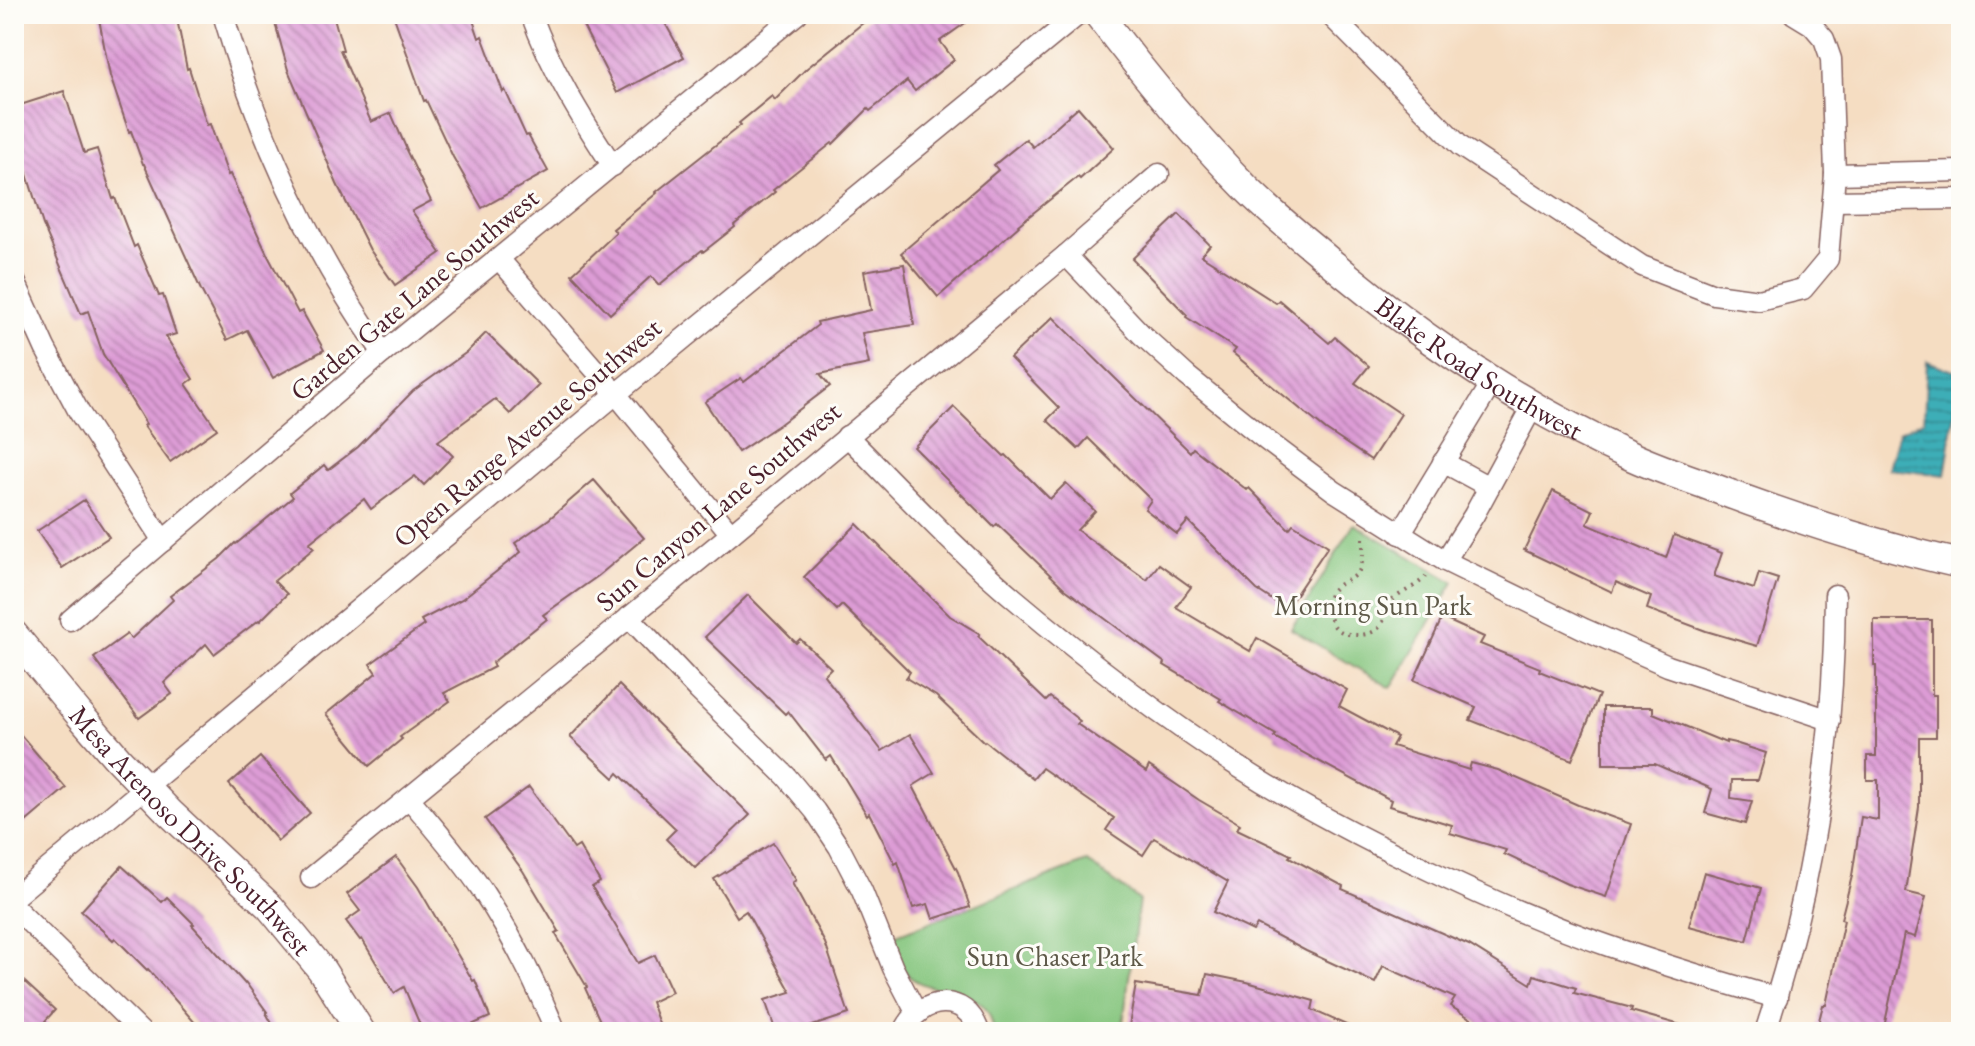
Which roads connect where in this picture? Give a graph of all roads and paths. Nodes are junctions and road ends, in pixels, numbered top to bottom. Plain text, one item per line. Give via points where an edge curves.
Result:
1 (223, 14) edge
2 (531, 14) edge
3 (797, 14) edge
4 (1079, 14) edge
5 (1098, 14) edge
6 (1329, 14) edge
7 (1794, 14) edge
8 (613, 166) junction
9 (1952, 171) edge
10 (1159, 174) dead end
11 (1835, 174) junction
12 (1953, 199) edge
13 (1833, 201) junction
14 (1066, 255) junction
15 (499, 259) junction
16 (14, 279) edge
17 (383, 353) junction
18 (1493, 381) junction
19 (616, 394) junction
20 (1533, 406) junction
21 (847, 436) junction
22 (1443, 462) junction
23 (1489, 487) junction
24 (731, 534) junction
25 (1400, 534) junction
26 (1363, 538) dead end
27 (163, 541) junction
28 (1445, 561) junction
29 (1961, 564) edge
30 (1426, 576) dead end
31 (1835, 595) dead end
32 (629, 617) junction
33 (70, 620) dead end
34 (14, 635) edge
35 (1830, 720) junction
36 (145, 786) junction
37 (409, 798) junction
38 (311, 878) dead end
39 (14, 897) edge
40 (14, 907) edge
41 (1777, 998) junction
42 (916, 1012) junction
43 (141, 1032) edge
44 (361, 1032) edge
45 (556, 1032) edge
46 (904, 1032) edge
47 (979, 1032) edge
48 (1765, 1032) edge

1 - 17 street via 253,110 291,197
2 - 8 street via 560,81
3 - 8 street, Garden Gate Lane Southwest
4 - 19 street, Open Range Avenue Southwest
5 - 18 street, Blake Road Southwest via 1248,190 1345,275
6 - 13 street via 1460,146 1642,266 1714,294 1759,300 1803,289 1828,259
7 - 11 street via 1824,39 1831,59
8 - 15 street, Garden Gate Lane Southwest
9 - 11 street
9 - 12 street
10 - 14 street, Sun Canyon Lane Southwest
11 - 13 street
12 - 13 street
14 - 21 street, Sun Canyon Lane Southwest
14 - 25 street via 1187,376 1334,491
15 - 17 street, Garden Gate Lane Southwest
15 - 19 street
16 - 27 street via 79,412
17 - 27 street, Garden Gate Lane Southwest
18 - 20 street, Blake Road Southwest
18 - 22 street
19 - 24 street
19 - 36 street, Open Range Avenue Southwest
20 - 23 street
20 - 29 street, Blake Road Southwest via 1635,458 1743,500
21 - 24 street, Sun Canyon Lane Southwest
21 - 41 street via 1014,599 1121,685 1240,768 1385,849 1529,915 1680,970
22 - 23 street
22 - 25 street
23 - 28 street
24 - 32 street, Sun Canyon Lane Southwest
25 - 28 street
26 - 30 path via 1360,569 1330,592 1328,605 1336,628 1355,635 1374,631 1392,601
27 - 33 street, Garden Gate Lane Southwest
28 - 35 street via 1668,666
31 - 35 street
32 - 37 street, Sun Canyon Lane Southwest
32 - 42 street via 815,811 862,891
34 - 36 street, Mesa Arenoso Drive Southwest
35 - 41 street via 1798,923
36 - 39 street, Open Range Avenue Southwest
36 - 44 street, Mesa Arenoso Drive Southwest via 270,907 321,969
37 - 38 street, Sun Canyon Lane Southwest
37 - 45 street via 482,891
40 - 43 street
41 - 48 street
42 - 46 street
42 - 47 street via 940,1003 954,1005 966,1011

